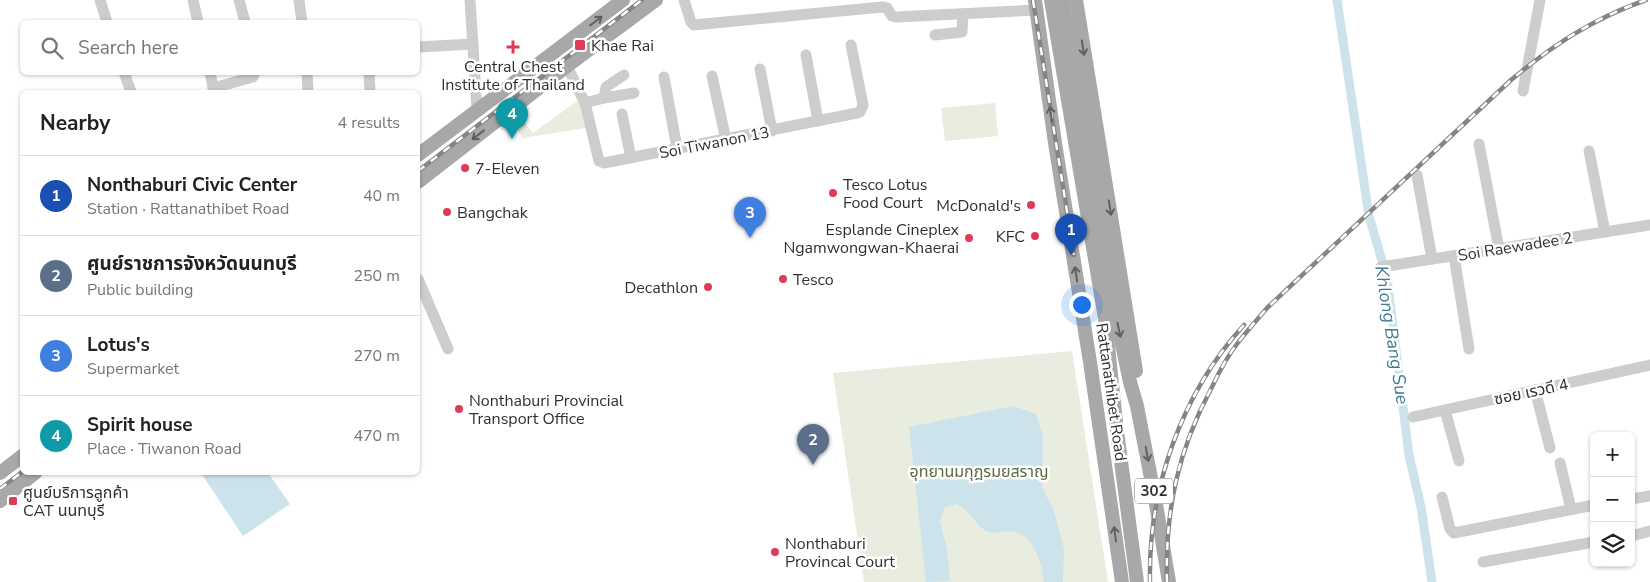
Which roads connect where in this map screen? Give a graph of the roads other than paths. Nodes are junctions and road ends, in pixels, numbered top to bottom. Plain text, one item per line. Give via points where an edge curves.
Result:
1 (100, 0) edge
2 (193, 0) edge
3 (239, 0) edge
4 (299, 0) edge
5 (470, 0) edge
6 (624, 0) edge
7 (656, 0) edge
8 (684, 0) edge
9 (1051, 0) edge
10 (1062, 0) edge
11 (1076, 0) edge
12 (1540, 0) edge
13 (1035, 5) edge
14 (963, 14) junction
15 (106, 20) edge
16 (198, 20) edge
17 (244, 20) edge
18 (302, 20) edge
19 (935, 35) dead end
20 (473, 44) junction
21 (851, 45) dead end
22 (420, 47) edge
23 (806, 55) dead end
24 (567, 66) junction
25 (760, 69) dead end
26 (125, 75) edge
27 (211, 75) edge
28 (254, 75) edge
29 (306, 75) edge
30 (369, 75) edge
31 (624, 75) dead end
32 (712, 76) dead end
33 (664, 77) dead end
34 (130, 90) edge
35 (214, 90) edge
36 (308, 90) edge
37 (370, 90) edge
38 (1523, 91) dead end
39 (634, 94) dead end
40 (604, 98) junction
41 (585, 103) junction
42 (477, 110) junction
43 (622, 114) dead end
44 (818, 121) junction
45 (772, 131) junction
46 (726, 140) junction
47 (1479, 144) dead end
48 (677, 148) junction
49 (1589, 151) dead end
50 (420, 153) edge
51 (631, 158) junction
52 (1417, 175) dead end
53 (420, 180) edge
54 (1650, 225) edge
55 (1096, 231) junction
56 (1606, 232) junction
57 (1499, 249) junction
58 (1454, 256) junction
59 (1432, 259) junction
60 (1381, 267) dead end
61 (420, 284) edge
62 (448, 349) dead end
63 (1469, 350) dead end
64 (1650, 365) edge
65 (1535, 390) junction
66 (1138, 406) junction
67 (1445, 410) junction
68 (1413, 417) dead end
69 (1550, 448) dead end
70 (20, 458) edge
71 (1459, 461) dead end
72 (1560, 463) dead end
73 (0, 473) edge
74 (32, 475) edge
75 (1650, 496) edge
76 (1442, 497) dead end
77 (1635, 498) edge
78 (0, 501) edge
79 (1590, 506) edge
80 (1570, 509) junction
81 (1650, 531) edge
82 (1635, 535) edge
83 (1590, 543) edge
84 (1483, 562) dead end
85 (1167, 580) edge
86 (1122, 582) edge
87 (1137, 582) edge

1 - 15 street
2 - 16 street
3 - 17 street
4 - 18 street
5 - 20 street
42 -> 6 main road
7 - 24 main road
8 - 14 street via 694,25 882,7 896,17
9 - 55 main road, Rattanathibet Road
10 - 55 main road, Rattanathibet Road
11 -> 66 main road, Rattanathibet Road / 302 via 1138,378
12 - 38 street
13 - 14 street
86 -> 13 main road, Rattanathibet Road
14 - 19 street via 962,32
20 - 22 street
20 - 42 street
21 - 44 street, Soi Tiwanon 13 via 864,105 860,112
23 - 44 street
24 - 41 street, Soi Tiwanon 13
24 -> 53 main road
25 - 45 street
26 - 34 street
27 - 35 street
28 - 35 street
29 - 36 street
30 - 37 street
31 - 40 street via 606,87
32 - 46 street
33 - 48 street
39 - 40 street
40 - 41 street
41 - 51 street, Soi Tiwanon 13 via 599,161
42 - 50 main road
43 - 51 street
44 - 45 street, Soi Tiwanon 13
45 - 46 street, Soi Tiwanon 13
46 - 48 street, Soi Tiwanon 13
47 - 57 street
48 - 51 street, Soi Tiwanon 13
49 - 56 street
52 - 59 street
54 - 56 street, Soi Raewadee 2
55 -> 66 main road, Rattanathibet Road
55 - 87 main road, Rattanathibet Road / 302
56 - 57 street, Soi Raewadee 2
57 - 58 street, Soi Raewadee 2
58 - 59 street, Soi Raewadee 2
58 - 63 street
59 - 60 street, Soi Raewadee 2
61 - 62 street
64 - 65 street, ซอย เรวดี 4
65 - 67 street, ซอย เรวดี 4
65 - 69 street
66 -> 85 main road, Rattanathibet Road / 302
67 - 68 street, ซอย เรวดี 4
67 - 71 street
70 - 73 main road
72 - 80 street
74 - 78 main road
75 - 77 street
76 - 80 street via 1450,529 1454,533
79 - 80 street
81 - 82 street
83 - 84 street

